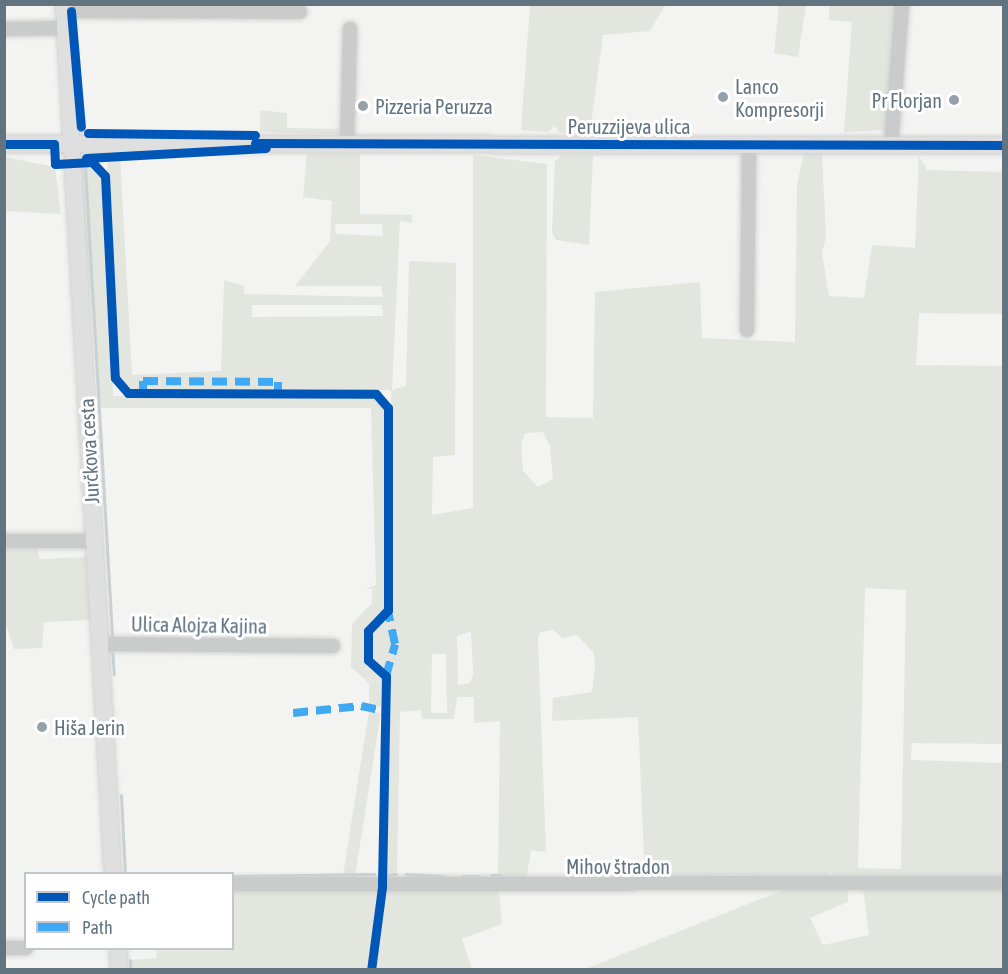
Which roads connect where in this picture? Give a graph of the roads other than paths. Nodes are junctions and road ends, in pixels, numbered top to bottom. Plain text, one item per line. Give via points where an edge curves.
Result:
1 (902, 4) edge
2 (300, 12) dead end
3 (65, 14) edge
4 (4, 29) edge
5 (350, 29) dead end
6 (4, 144) edge
7 (71, 144) junction
8 (347, 144) junction
9 (749, 144) junction
10 (891, 145) junction
11 (1004, 145) edge
12 (747, 330) dead end
13 (4, 541) edge
14 (94, 541) junction
15 (109, 644) junction
16 (333, 646) dead end
17 (113, 872) edge
18 (1004, 883) edge
19 (234, 884) edge
20 (4, 948) edge
21 (24, 948) edge
22 (118, 950) edge
23 (119, 969) edge

1 - 10 street
2 - 3 street
3 - 4 street
3 - 7 main road, Jurčkova cesta
5 - 8 street
6 - 7 main road, Peruzzijeva ulica
7 - 8 main road, Peruzzijeva ulica
7 - 14 main road, Jurčkova cesta
8 - 9 main road, Peruzzijeva ulica
9 - 10 main road, Peruzzijeva ulica
9 - 12 street
10 - 11 main road, Peruzzijeva ulica
13 - 14 street
14 - 15 main road, Jurčkova cesta
15 - 16 street, Ulica Alojza Kajina
15 - 17 main road, Jurčkova cesta
18 - 19 street, Mihov štradon
20 - 21 street
22 - 23 main road

